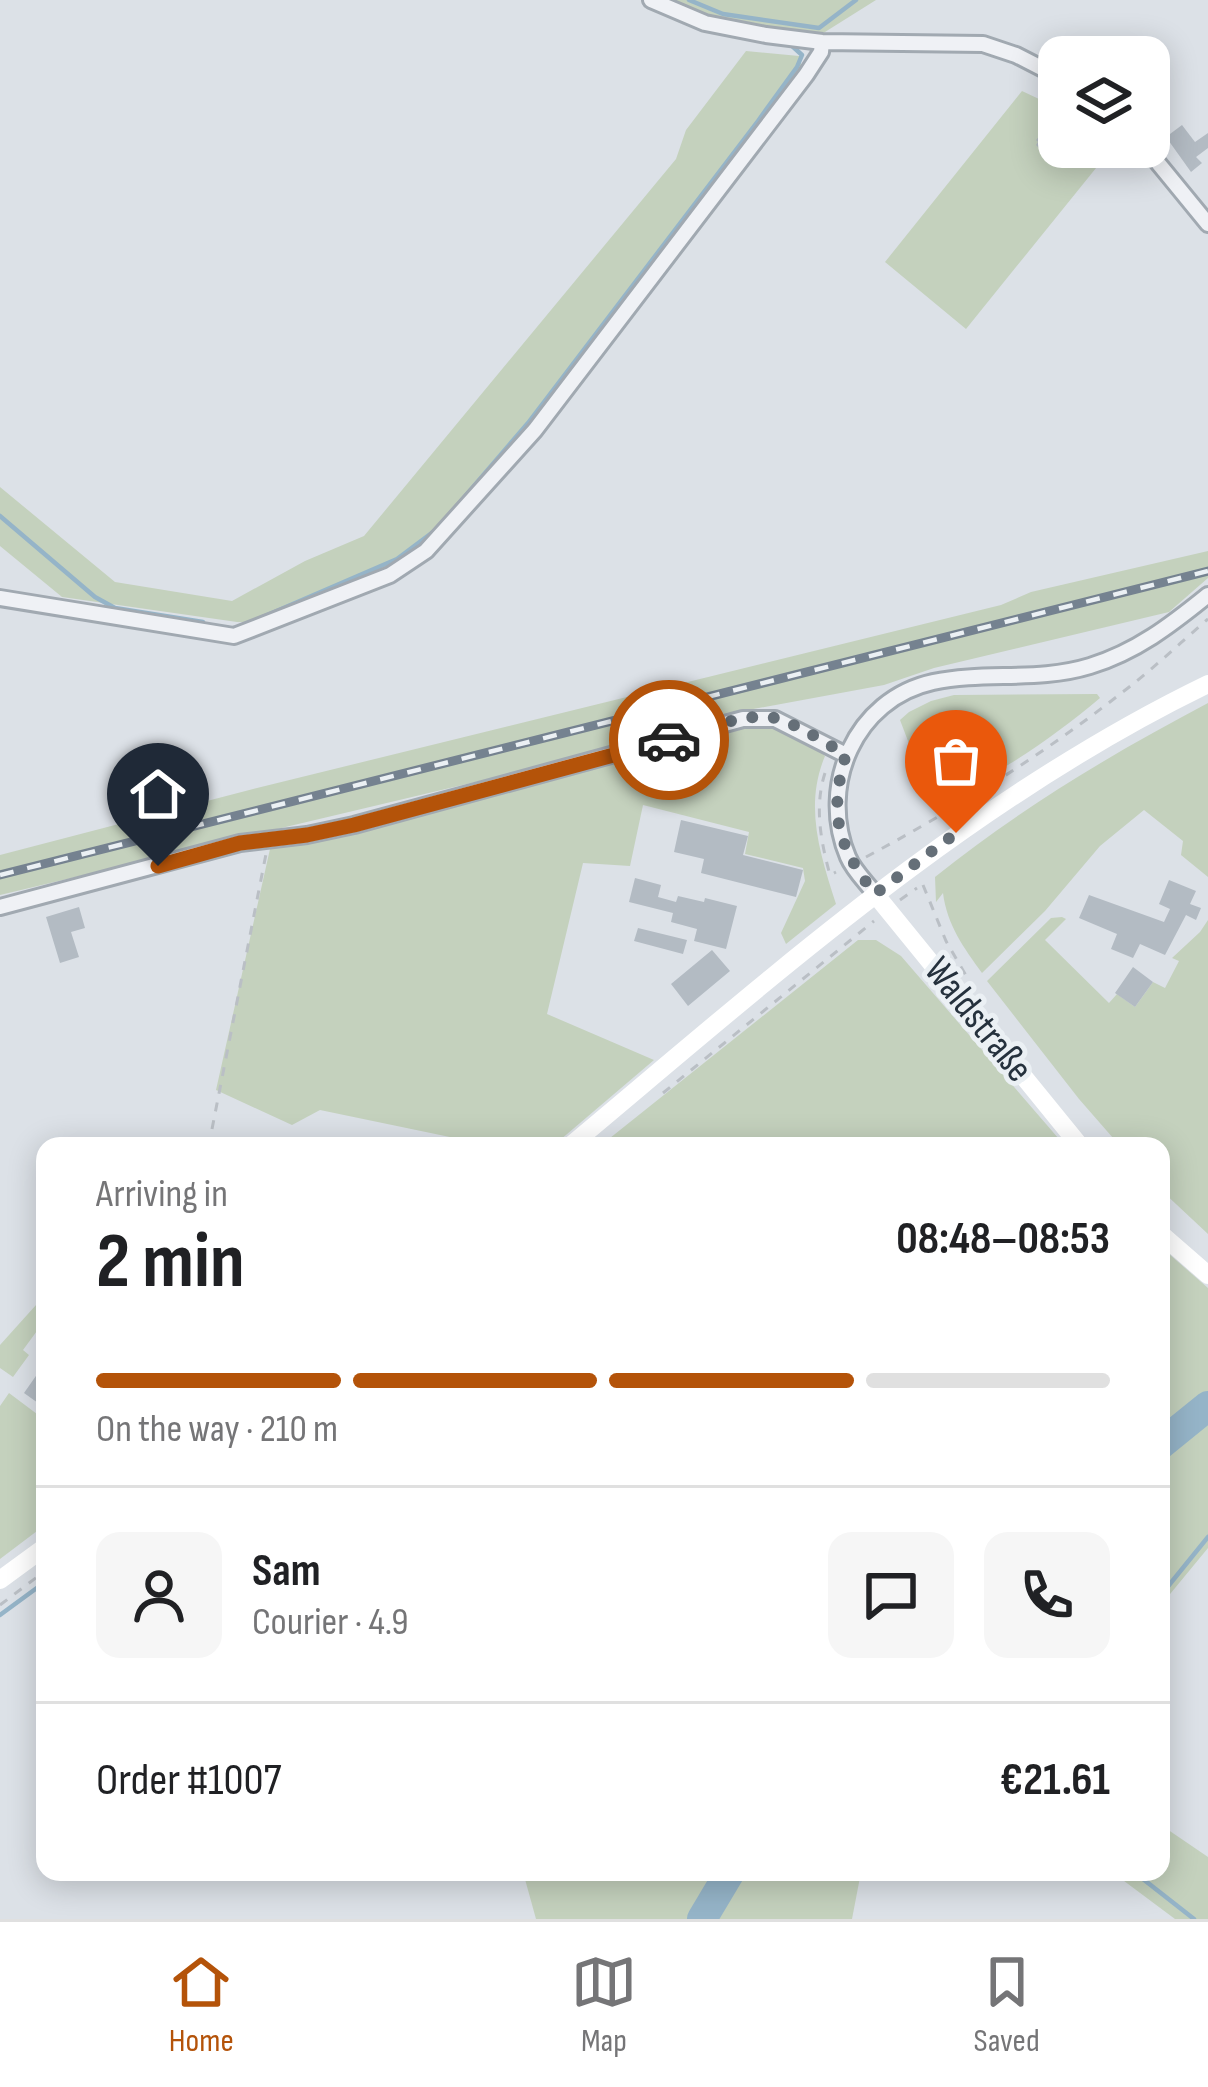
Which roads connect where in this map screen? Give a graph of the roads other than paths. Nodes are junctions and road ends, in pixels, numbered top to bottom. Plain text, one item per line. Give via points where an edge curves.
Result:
1 (651, 0) edge
2 (822, 42) junction
3 (1038, 66) edge
4 (1162, 168) edge
5 (1208, 224) edge
6 (1208, 595) edge
7 (0, 598) edge
8 (1208, 683) edge
9 (846, 754) junction
10 (881, 902) junction
11 (0, 907) edge
12 (581, 1137) edge
13 (1073, 1137) edge
14 (1170, 1242) edge
15 (1208, 1275) edge
16 (36, 1553) edge
17 (0, 1580) edge

1 - 2 street via 705,22
2 - 3 street via 983,44
2 - 7 street via 806,75 535,430 426,551 390,575 235,636
4 - 5 street
6 - 9 street via 1155,636 1090,666 910,690 872,716
8 - 10 main road via 1024,787 956,833
9 - 10 street via 839,823 852,864
9 - 11 street via 776,718 743,719 354,825 240,843
10 - 12 main road
10 - 13 main road, Waldstraße
14 - 15 main road
16 - 17 main road

